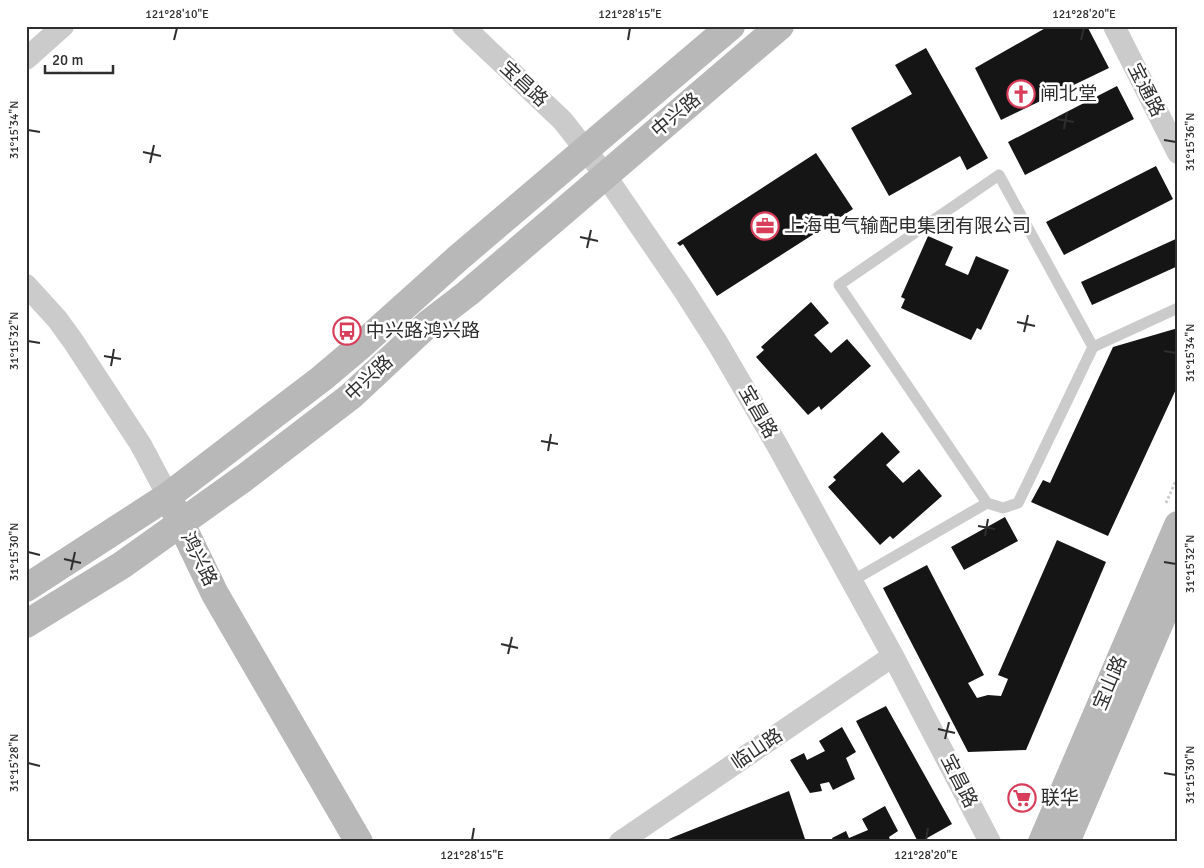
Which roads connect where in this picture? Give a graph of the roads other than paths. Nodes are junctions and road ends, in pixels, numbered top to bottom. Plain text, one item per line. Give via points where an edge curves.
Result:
1 (63, 26) edge
2 (463, 26) edge
3 (732, 26) edge
4 (780, 26) edge
5 (1114, 26) edge
6 (26, 59) edge
7 (587, 149) junction
8 (1178, 153) edge
9 (605, 175) junction
10 (26, 285) edge
11 (1178, 308) edge
12 (1093, 346) junction
13 (168, 496) junction
14 (987, 503) junction
15 (182, 524) junction
16 (1177, 526) edge
17 (1178, 580) edge
18 (852, 581) junction
19 (26, 588) edge
20 (26, 624) edge
21 (894, 656) junction
22 (359, 842) edge
23 (620, 842) edge
24 (990, 842) edge
25 (1042, 842) edge
26 (1066, 842) edge

1 - 6 street
2 - 7 street, 宝昌路 via 563,121
3 - 7 main road, 中兴路
4 - 9 main road, 中兴路
5 - 8 street, 宝通路
7 - 9 street, 宝昌路
7 - 13 main road, 中兴路 via 321,379
9 - 15 main road, 中兴路 via 429,323 350,396
9 - 18 street, 宝昌路 via 718,344
10 - 13 street, 鸿兴路 via 73,341 141,445
11 - 12 lane
12 - 14 lane via 1018,503 1003,508
12 - 14 lane via 999,175 839,285
13 - 15 main road, 鸿兴路
13 - 19 main road, 中兴路
14 - 18 lane
15 - 20 main road, 中兴路
15 - 22 main road, 鸿兴路 via 215,594
16 - 25 main road, 宝山路
17 - 26 main road, 宝山路
18 - 21 street, 宝昌路
21 - 23 street, 临山路
21 - 24 street, 宝昌路

